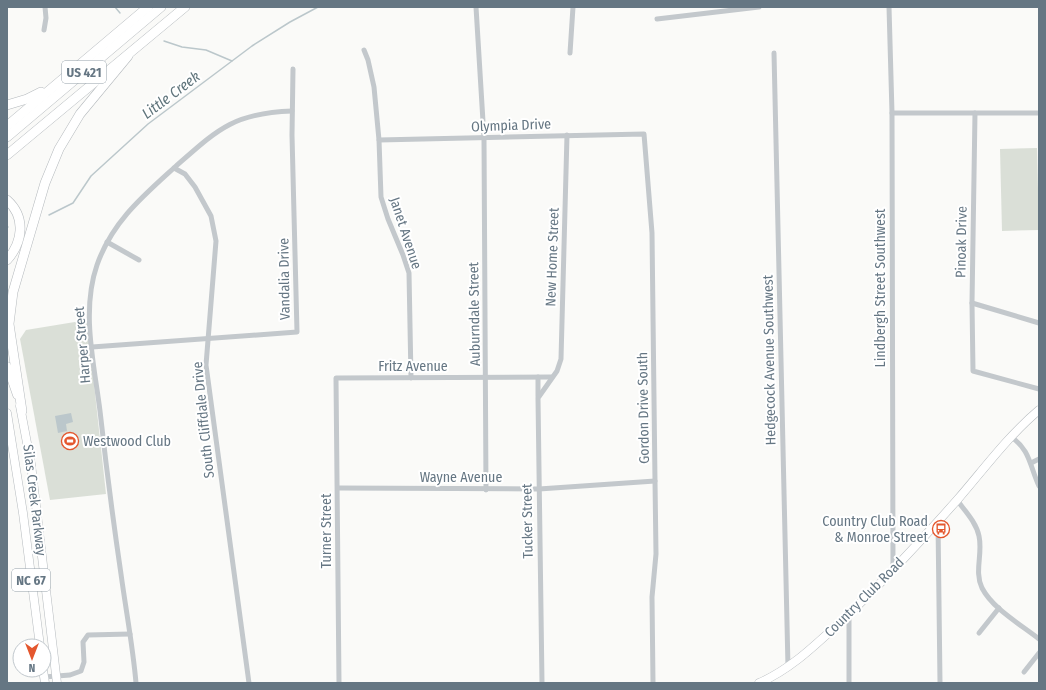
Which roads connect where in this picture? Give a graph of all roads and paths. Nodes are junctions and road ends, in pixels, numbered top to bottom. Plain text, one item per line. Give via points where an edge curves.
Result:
1 (45, 7) edge
2 (148, 7) edge
3 (161, 7) edge
4 (185, 7) edge
5 (476, 7) edge
6 (574, 7) edge
7 (759, 7) edge
8 (889, 7) edge
9 (713, 10) edge
10 (657, 19) dead end
11 (44, 30) dead end
12 (364, 50) dead end
13 (570, 53) dead end
14 (774, 53) dead end
15 (128, 56) junction
16 (293, 69) dead end
17 (55, 84) junction
18 (7, 105) edge
19 (292, 111) junction
20 (892, 113) junction
21 (975, 113) junction
22 (1039, 113) edge
23 (7, 126) edge
24 (644, 134) joint
25 (567, 135) junction
26 (7, 137) edge
27 (484, 138) junction
28 (379, 140) junction
29 (7, 155) edge
30 (174, 168) junction
31 (7, 200) edge
32 (108, 242) junction
33 (7, 260) edge
34 (139, 260) dead end
35 (972, 303) junction
36 (1039, 322) edge
37 (209, 338) junction
38 (92, 347) junction
39 (7, 366) edge
40 (538, 377) junction
41 (552, 377) junction
42 (336, 378) joint
43 (411, 378) junction
44 (487, 378) junction
45 (1039, 390) edge
46 (538, 398) junction
47 (1039, 410) edge
48 (22, 411) junction
49 (7, 414) edge
50 (1011, 437) junction
51 (1039, 459) edge
52 (1031, 463) junction
53 (656, 481) junction
54 (1039, 486) edge
55 (338, 488) junction
56 (486, 490) junction
57 (539, 490) junction
58 (957, 500) junction
59 (938, 521) junction
60 (894, 569) junction
61 (999, 608) junction
62 (848, 615) junction
63 (979, 633) dead end
64 (130, 634) junction
65 (39, 638) edge
66 (1039, 638) edge
67 (1039, 652) edge
68 (788, 667) junction
69 (1024, 672) dead end
70 (57, 679) edge
71 (136, 683) edge
72 (249, 683) edge
73 (339, 683) edge
74 (542, 683) edge
75 (653, 683) edge
76 (759, 683) edge
77 (849, 683) edge
78 (940, 683) edge

1 - 11 street
2 - 17 highway
3 - 26 highway, US 421
4 - 15 highway, US 421
5 - 27 street, Auburndale Street
6 - 13 street
7 - 9 street
8 - 20 street, Lindbergh Street Southwest
9 - 10 street
12 - 28 street, Janet Avenue via 374,87
14 - 68 street, Hedgecock Avenue Southwest
15 - 29 highway, US 421
15 - 48 highway via 80,114 59,149 49,172 25,250 11,300 9,324
16 - 19 street, Vandalia Drive
17 - 18 highway via 27,99
17 - 23 highway
19 - 30 street, Harper Street via 257,114 237,120 204,141
19 - 37 street, Vandalia Drive via 297,332
20 - 21 street
20 - 60 street, Lindbergh Street Southwest
21 - 22 street
21 - 35 street, Pinoak Drive
24 - 25 street, Olympia Drive
24 - 53 street, Gordon Drive South via 652,226
25 - 27 street, Olympia Drive
25 - 41 street, New Home Street via 562,272 563,338 561,359
27 - 28 street, Olympia Drive
27 - 44 street, Auburndale Street
28 - 43 street, Janet Avenue via 381,197 408,273
30 - 32 street, Harper Street via 132,205
30 - 37 street, South Cliffdale Drive via 185,174 211,216 216,241 216,262
31 - 33 highway via 16,211 21,227 17,244
32 - 34 street
32 - 38 street, Harper Street via 92,284
35 - 36 street
35 - 45 street, Pinoak Drive via 973,372
37 - 38 street, Vandalia Drive
37 - 72 street, South Cliffdale Drive via 207,371
38 - 64 street, Harper Street
39 - 48 main road, Silas Creek Parkway / NC 67
40 - 41 street
40 - 44 street, Fritz Avenue
40 - 46 street, Tucker Street
41 - 46 street
42 - 43 street, Fritz Avenue
42 - 55 street, Turner Street
43 - 44 street, Fritz Avenue
44 - 56 street, Auburndale Street
46 - 57 street, Tucker Street
47 - 50 main road, Country Club Road
48 - 70 main road, Silas Creek Parkway / NC 67
49 - 65 main road, Silas Creek Parkway / NC 67
50 - 52 street via 1022,445
50 - 58 main road, Country Club Road
51 - 52 street
52 - 54 street
53 - 57 street, Wayne Avenue
53 - 75 street, Gordon Drive South via 656,554 652,597
55 - 56 street, Wayne Avenue
55 - 73 street, Turner Street
56 - 57 street, Wayne Avenue
57 - 74 street, Tucker Street
58 - 59 main road, Country Club Road
58 - 61 street via 978,531 979,581 985,593
59 - 60 main road, Country Club Road
59 - 78 street
60 - 62 main road, Country Club Road
61 - 63 street
61 - 66 street
62 - 68 main road, Country Club Road
62 - 77 street
64 - 70 street via 88,636 83,642 84,662 81,671
64 - 71 street, Harper Street
67 - 69 street
68 - 76 main road, Country Club Road

